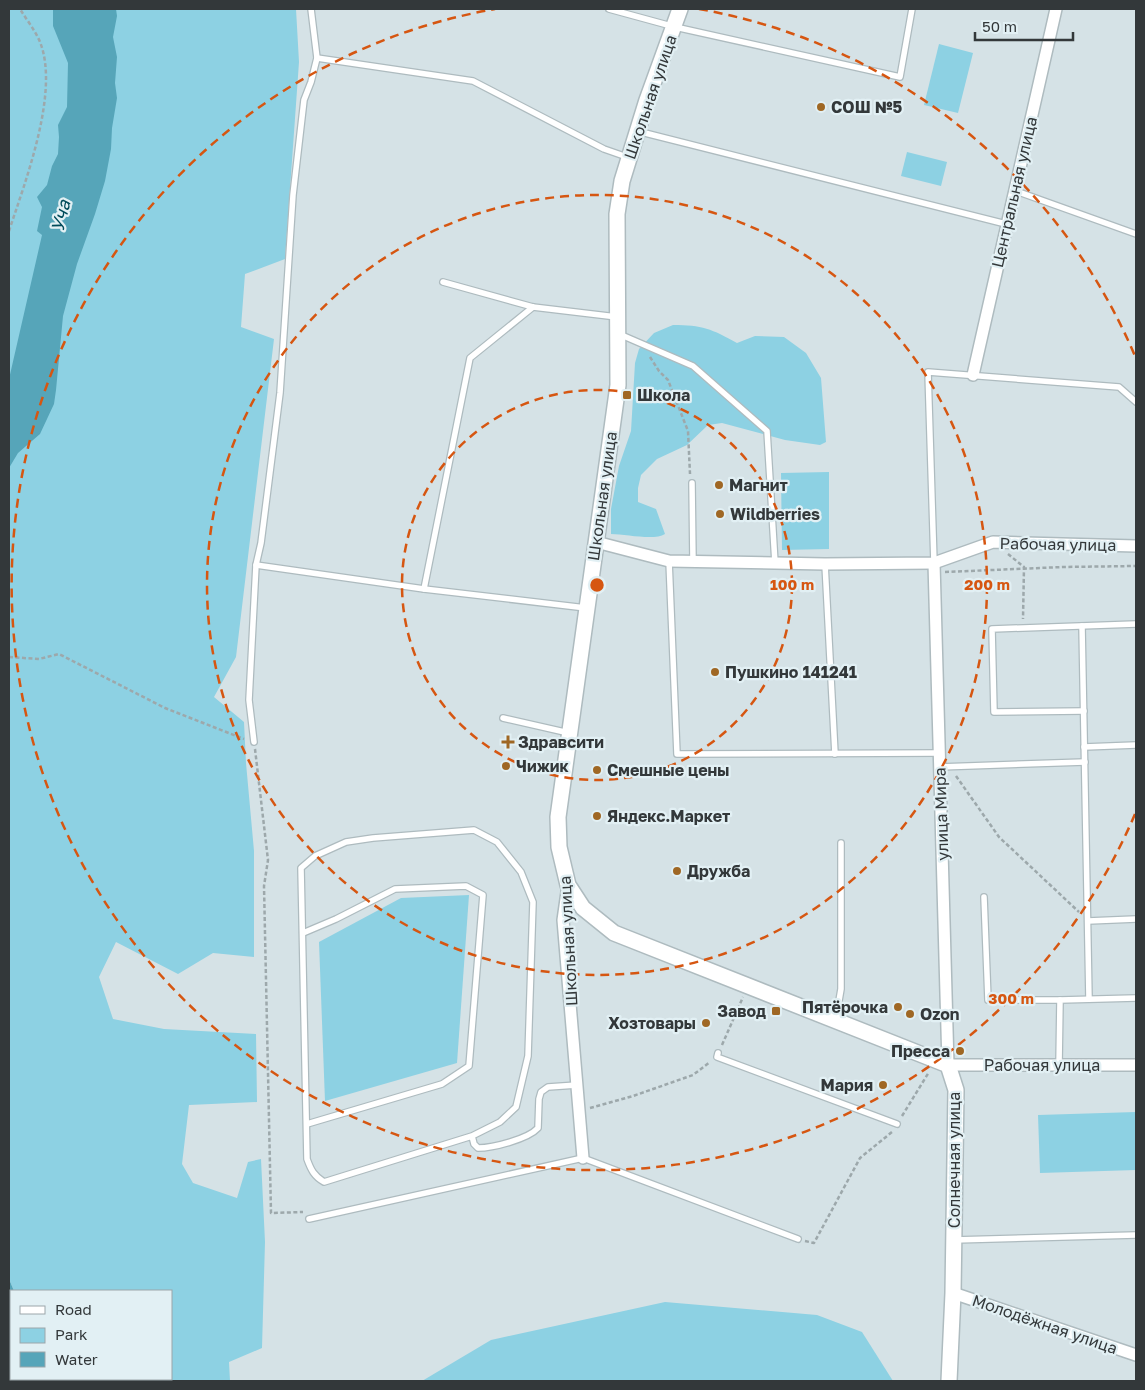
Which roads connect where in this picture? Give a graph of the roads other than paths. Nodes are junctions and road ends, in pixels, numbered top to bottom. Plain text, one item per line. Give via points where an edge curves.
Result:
1 (311, 9) edge
2 (609, 9) edge
3 (680, 9) edge
4 (912, 9) edge
5 (1056, 9) edge
6 (675, 27) junction
7 (317, 58) junction
8 (638, 131) junction
9 (628, 157) junction
10 (1016, 191) junction
11 (1006, 224) junction
12 (1136, 234) edge
13 (443, 282) dead end
14 (533, 307) junction
15 (618, 317) junction
16 (618, 333) junction
17 (973, 375) junction
18 (1136, 402) edge
19 (692, 483) road end
20 (596, 542) junction
21 (1136, 546) edge
22 (669, 561) junction
23 (693, 561) junction
24 (775, 563) junction
25 (934, 563) junction
26 (825, 564) junction
27 (256, 565) junction
28 (424, 589) junction
29 (586, 608) junction
30 (1136, 624) edge
31 (1082, 626) junction
32 (1084, 711) junction
33 (503, 718) dead end
34 (569, 733) junction
35 (254, 742) road end
36 (1136, 745) edge
37 (1084, 746) junction
38 (939, 753) junction
39 (835, 754) junction
40 (1085, 762) junction
41 (944, 766) junction
42 (841, 843) dead end
43 (568, 885) junction
44 (984, 897) dead end
45 (1136, 919) edge
46 (1088, 921) junction
47 (303, 933) junction
48 (1136, 998) edge
49 (1089, 999) junction
50 (1060, 1000) junction
51 (835, 1020) junction
52 (718, 1055) road end
53 (942, 1062) junction
54 (1059, 1065) junction
55 (1136, 1065) edge
56 (577, 1085) junction
57 (307, 1124) junction
58 (897, 1124) road end
59 (472, 1136) junction
60 (582, 1158) junction
61 (308, 1219) road end
62 (1136, 1234) edge
63 (798, 1239) road end
64 (954, 1240) junction
65 (953, 1294) junction
66 (1136, 1355) edge
67 (949, 1381) edge

1 - 7 lane
2 - 6 lane
3 - 6 street, Школьная улица
4 - 6 lane via 900,77
5 - 10 street, Центральная улица
6 - 8 street, Школьная улица
7 - 9 lane via 473,81 604,149
7 - 27 lane via 304,100 298,148 280,393
8 - 9 street, Школьная улица
8 - 11 lane
9 - 15 street, Школьная улица via 618,214
10 - 11 street, Центральная улица
10 - 12 lane
11 - 17 street, Центральная улица
13 - 14 lane
14 - 15 lane
14 - 28 lane via 470,358
15 - 16 street, Школьная улица
16 - 20 street, Школьная улица via 618,385
16 - 24 lane via 694,366 767,431
17 - 18 lane via 1119,388
17 - 25 lane via 928,372
19 - 23 lane
20 - 22 street, Рабочая улица
20 - 29 street, Школьная улица
21 - 25 street, Рабочая улица via 993,542
22 - 23 street, Рабочая улица
22 - 39 lane via 677,754
23 - 24 street, Рабочая улица
24 - 26 street, Рабочая улица
25 - 26 street, Рабочая улица
25 - 38 street, улица Мира
26 - 39 lane
27 - 28 lane
27 - 35 lane via 249,700
28 - 29 lane
29 - 34 street, Школьная улица
30 - 31 lane
31 - 32 lane
31 - 32 lane via 992,629 994,712
32 - 37 lane
33 - 34 lane
34 - 43 street, Школьная улица via 558,817 559,847
36 - 37 lane
37 - 40 lane
38 - 39 lane
38 - 41 street, улица Мира
40 - 41 lane
40 - 46 lane
41 - 53 street, улица Мира
42 - 51 lane via 841,989
43 - 51 street via 584,908 614,933
43 - 56 street, Школьная улица via 563,920
44 - 50 lane via 988,1000
45 - 46 lane
46 - 49 lane
47 - 57 lane
47 - 57 lane via 395,889 466,886 482,895 469,1066 442,1084
47 - 59 lane via 302,868 315,856 346,842 474,830 497,842 521,872 533,902 528,1056 516,1107 500,1122
48 - 49 lane
49 - 50 lane
50 - 54 lane
51 - 53 street
52 - 58 lane
53 - 54 street, Рабочая улица
53 - 64 street, Солнечная улица via 956,1090
54 - 55 street, Рабочая улица
56 - 59 lane via 548,1087 541,1092 538,1128 534,1133 484,1148 478,1148
56 - 60 street, Школьная улица
57 - 59 lane via 307,1159 311,1170 324,1182
60 - 61 lane
60 - 63 lane
62 - 64 lane
64 - 65 street, Солнечная улица
65 - 66 street, Молодёжная улица
65 - 67 street, Солнечная улица

